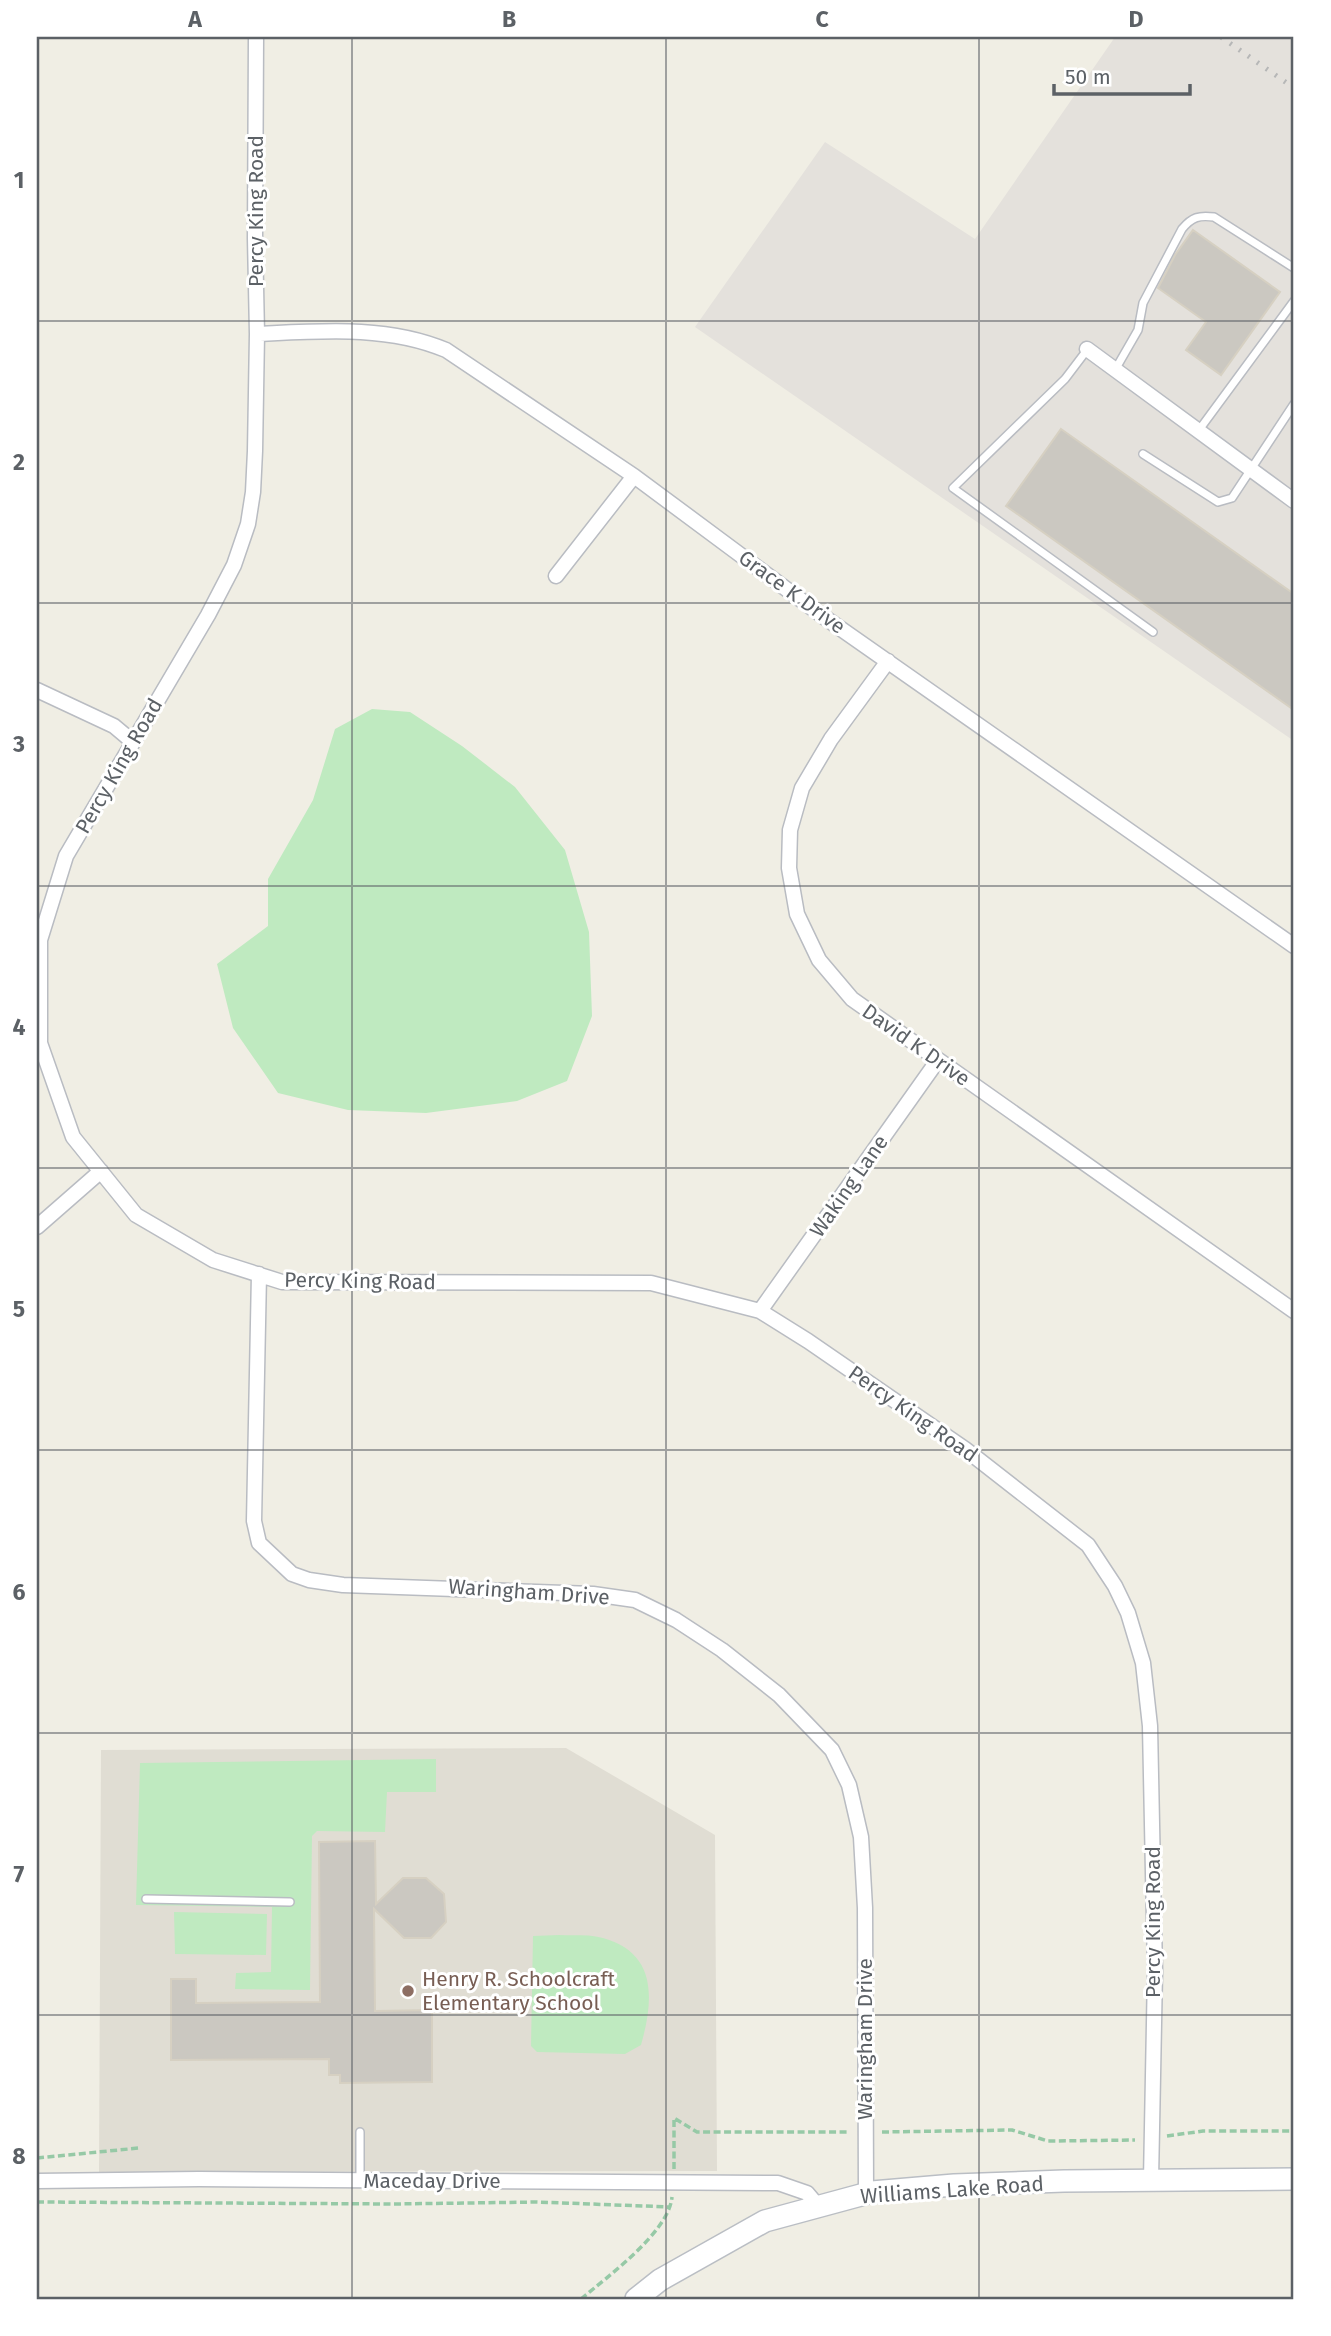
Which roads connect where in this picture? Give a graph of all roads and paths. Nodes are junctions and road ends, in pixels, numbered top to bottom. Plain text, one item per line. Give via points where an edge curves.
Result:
1 (256, 37) edge
2 (1294, 268) edge
3 (1294, 300) edge
4 (257, 334) junction
5 (1087, 349) joint
6 (1115, 370) junction
7 (1294, 404) edge
8 (1198, 431) junction
9 (1143, 454) dead end
10 (1251, 470) junction
11 (634, 476) junction
12 (1294, 501) edge
13 (556, 576) dead end
14 (1153, 632) dead end
15 (888, 661) junction
16 (37, 690) edge
17 (133, 742) junction
18 (1294, 946) edge
19 (938, 1060) junction
20 (101, 1171) junction
21 (37, 1227) edge
22 (259, 1274) junction
23 (760, 1311) junction
24 (1294, 1311) edge
25 (146, 1899) dead end
26 (290, 1902) dead end
27 (1294, 2130) edge
28 (360, 2132) dead end
29 (866, 2132) junction
30 (1152, 2139) junction
31 (139, 2148) dead end
32 (37, 2158) edge
33 (674, 2171) dead end
34 (1294, 2179) edge
35 (1151, 2180) junction
36 (37, 2181) edge
37 (360, 2181) junction
38 (673, 2189) dead end
39 (866, 2193) junction
40 (37, 2202) edge
41 (818, 2206) junction
42 (670, 2207) junction
43 (580, 2299) edge
44 (636, 2299) edge

1 - 4 street, Percy King Road
2 - 6 lane via 1214,217 1189,219 1143,303 1138,330
3 - 8 lane
4 - 11 street, Grace K Drive via 377,334 422,340 446,350
4 - 17 street, Percy King Road via 255,451 248,524 234,565 208,615
5 - 6 street
5 - 14 lane via 1065,379 953,488
6 - 8 street
7 - 10 lane
8 - 10 street
9 - 10 lane via 1217,502 1232,498
10 - 12 street
11 - 13 street
11 - 15 street, Grace K Drive
15 - 18 street, Grace K Drive
15 - 19 street, David K Drive via 802,788 790,830 789,868 797,914 819,960 852,999
16 - 17 street via 114,726
17 - 20 street, Percy King Road via 66,856 40,940 40,1043 74,1136
19 - 23 street, Waking Lane
19 - 24 street, David K Drive
20 - 21 street
20 - 22 street, Percy King Road via 136,1215 213,1260
22 - 23 street, Percy King Road via 282,1282 652,1283
22 - 29 street, Waringham Drive via 254,1521 259,1543 292,1574 343,1585 593,1594 635,1600 722,1650 779,1695 832,1750 849,1785 861,1837
23 - 30 street, Percy King Road via 965,1449 1088,1545 1128,1613 1143,1663 1150,1726 1155,1970
25 - 26 lane
27 - 30 path via 1203,2131
28 - 37 lane
29 - 30 path via 1012,2130 1048,2141
29 - 33 path via 697,2132 674,2118
29 - 39 street, Waringham Drive
30 - 35 street, Percy King Road
31 - 32 path
34 - 35 main road, Williams Lake Road
35 - 39 main road, Williams Lake Road via 954,2185
36 - 37 street, Maceday Drive
37 - 41 street, Maceday Drive via 778,2183 807,2193
38 - 42 path
39 - 41 main road, Williams Lake Road
40 - 42 path via 537,2202
41 - 44 main road, Williams Lake Road via 765,2221 660,2280
42 - 43 path via 652,2236

